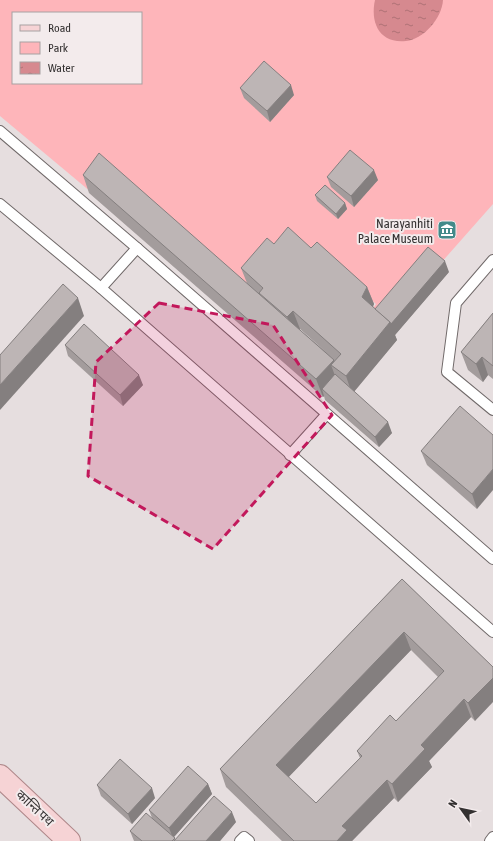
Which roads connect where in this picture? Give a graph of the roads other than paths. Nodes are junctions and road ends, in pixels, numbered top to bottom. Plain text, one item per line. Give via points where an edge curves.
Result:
1 (0, 131) edge
2 (0, 204) edge
3 (137, 248) junction
4 (493, 260) edge
5 (101, 288) junction
6 (493, 410) edge
7 (326, 415) junction
8 (290, 454) junction
9 (493, 560) edge
10 (493, 632) edge
11 (0, 776) edge
12 (493, 837) edge
13 (69, 841) edge
14 (240, 841) edge
15 (249, 841) edge
16 (490, 841) edge

1 - 3 lane
2 - 5 lane
3 - 5 lane
3 - 7 lane
4 - 6 lane via 456,303 447,372
5 - 8 lane
7 - 8 lane
7 - 9 lane
8 - 10 lane
11 - 13 main road, कान्ति पथ
12 - 16 lane
14 - 15 lane via 244,837

